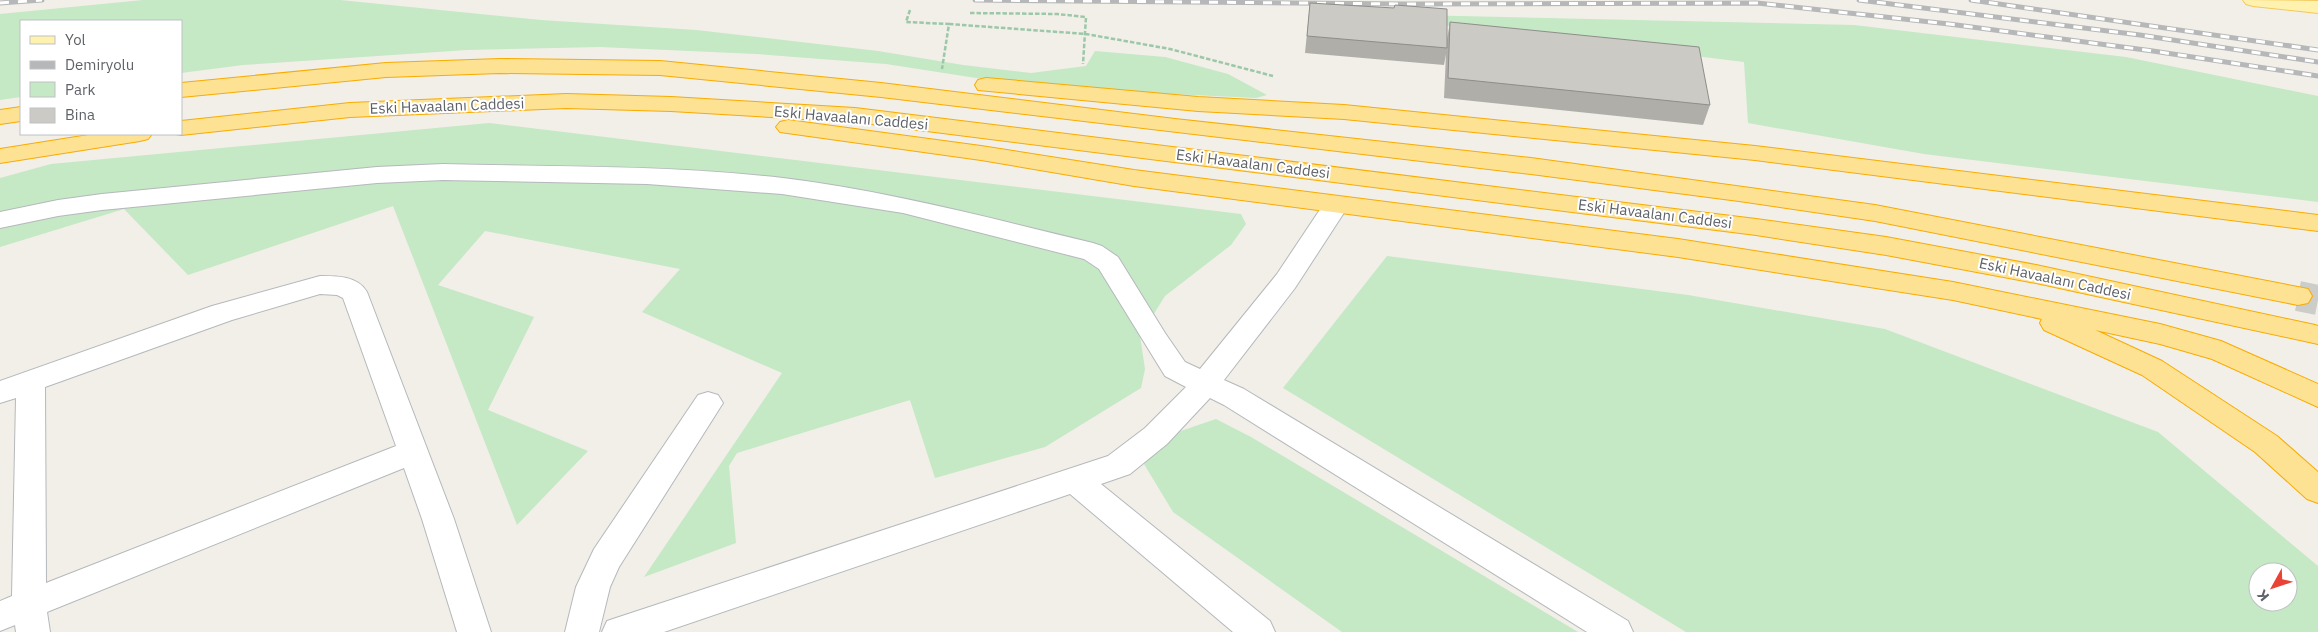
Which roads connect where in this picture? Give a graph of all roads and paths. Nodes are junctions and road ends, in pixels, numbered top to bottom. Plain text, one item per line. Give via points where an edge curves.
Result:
1 (2253, 0) edge
2 (2318, 7) edge
3 (910, 10) dead end
4 (970, 13) dead end
5 (949, 24) junction
6 (1086, 34) junction
7 (660, 68) junction
8 (1276, 77) dead end
9 (940, 80) junction
10 (182, 90) edge
11 (1081, 94) junction
12 (671, 104) junction
13 (20, 114) edge
14 (0, 118) edge
15 (182, 128) edge
16 (134, 135) edge
17 (0, 156) edge
18 (1336, 205) junction
19 (0, 220) edge
20 (2318, 223) edge
21 (1953, 291) junction
22 (2298, 296) tunnel mouth
23 (2315, 335) dead end
24 (31, 381) junction
25 (1205, 384) junction
26 (0, 392) edge
27 (2318, 396) edge
28 (708, 403) dead end
29 (413, 452) junction
30 (1075, 480) junction
31 (2318, 490) edge
32 (0, 616) edge
33 (31, 618) edge
34 (474, 632) edge
35 (582, 632) edge
36 (619, 632) edge
37 (1258, 632) edge
38 (1616, 632) edge

1 - 2 main road
3 - 5 path via 906,22
4 - 6 path via 1086,17
5 - 6 path
5 - 9 path
6 - 8 path via 1170,49
6 - 11 path
7 - 9 highway via 772,65
7 - 10 highway, Eski Havaalanı Caddesi via 500,66 405,70
7 - 22 highway, Eski Havaalanı Caddesi via 881,90 1739,193 1875,213
9 - 11 highway
11 - 20 highway via 1344,112 1755,153
12 - 15 highway, Eski Havaalanı Caddesi via 566,101 429,106 350,110
12 - 18 highway via 752,122
12 - 23 highway, Eski Havaalanı Caddesi via 855,115 1756,227 1886,246 2036,274
13 - 14 highway
16 - 17 highway
18 - 21 highway via 1678,248
18 - 25 street via 1286,281
19 - 25 street via 112,200 443,172 647,176 782,186 903,205 1093,252 1109,263 1175,370
21 - 27 highway via 2160,334 2221,351
21 - 31 highway via 2060,325 2152,368 2266,444
24 - 26 street
24 - 29 street via 241,307 305,288 342,286 354,292
24 - 33 street
25 - 30 street via 1156,436 1119,464
25 - 38 street via 1234,397
28 - 35 street via 606,559 593,587
29 - 33 street
29 - 34 street
30 - 36 street
30 - 37 street
32 - 33 street

